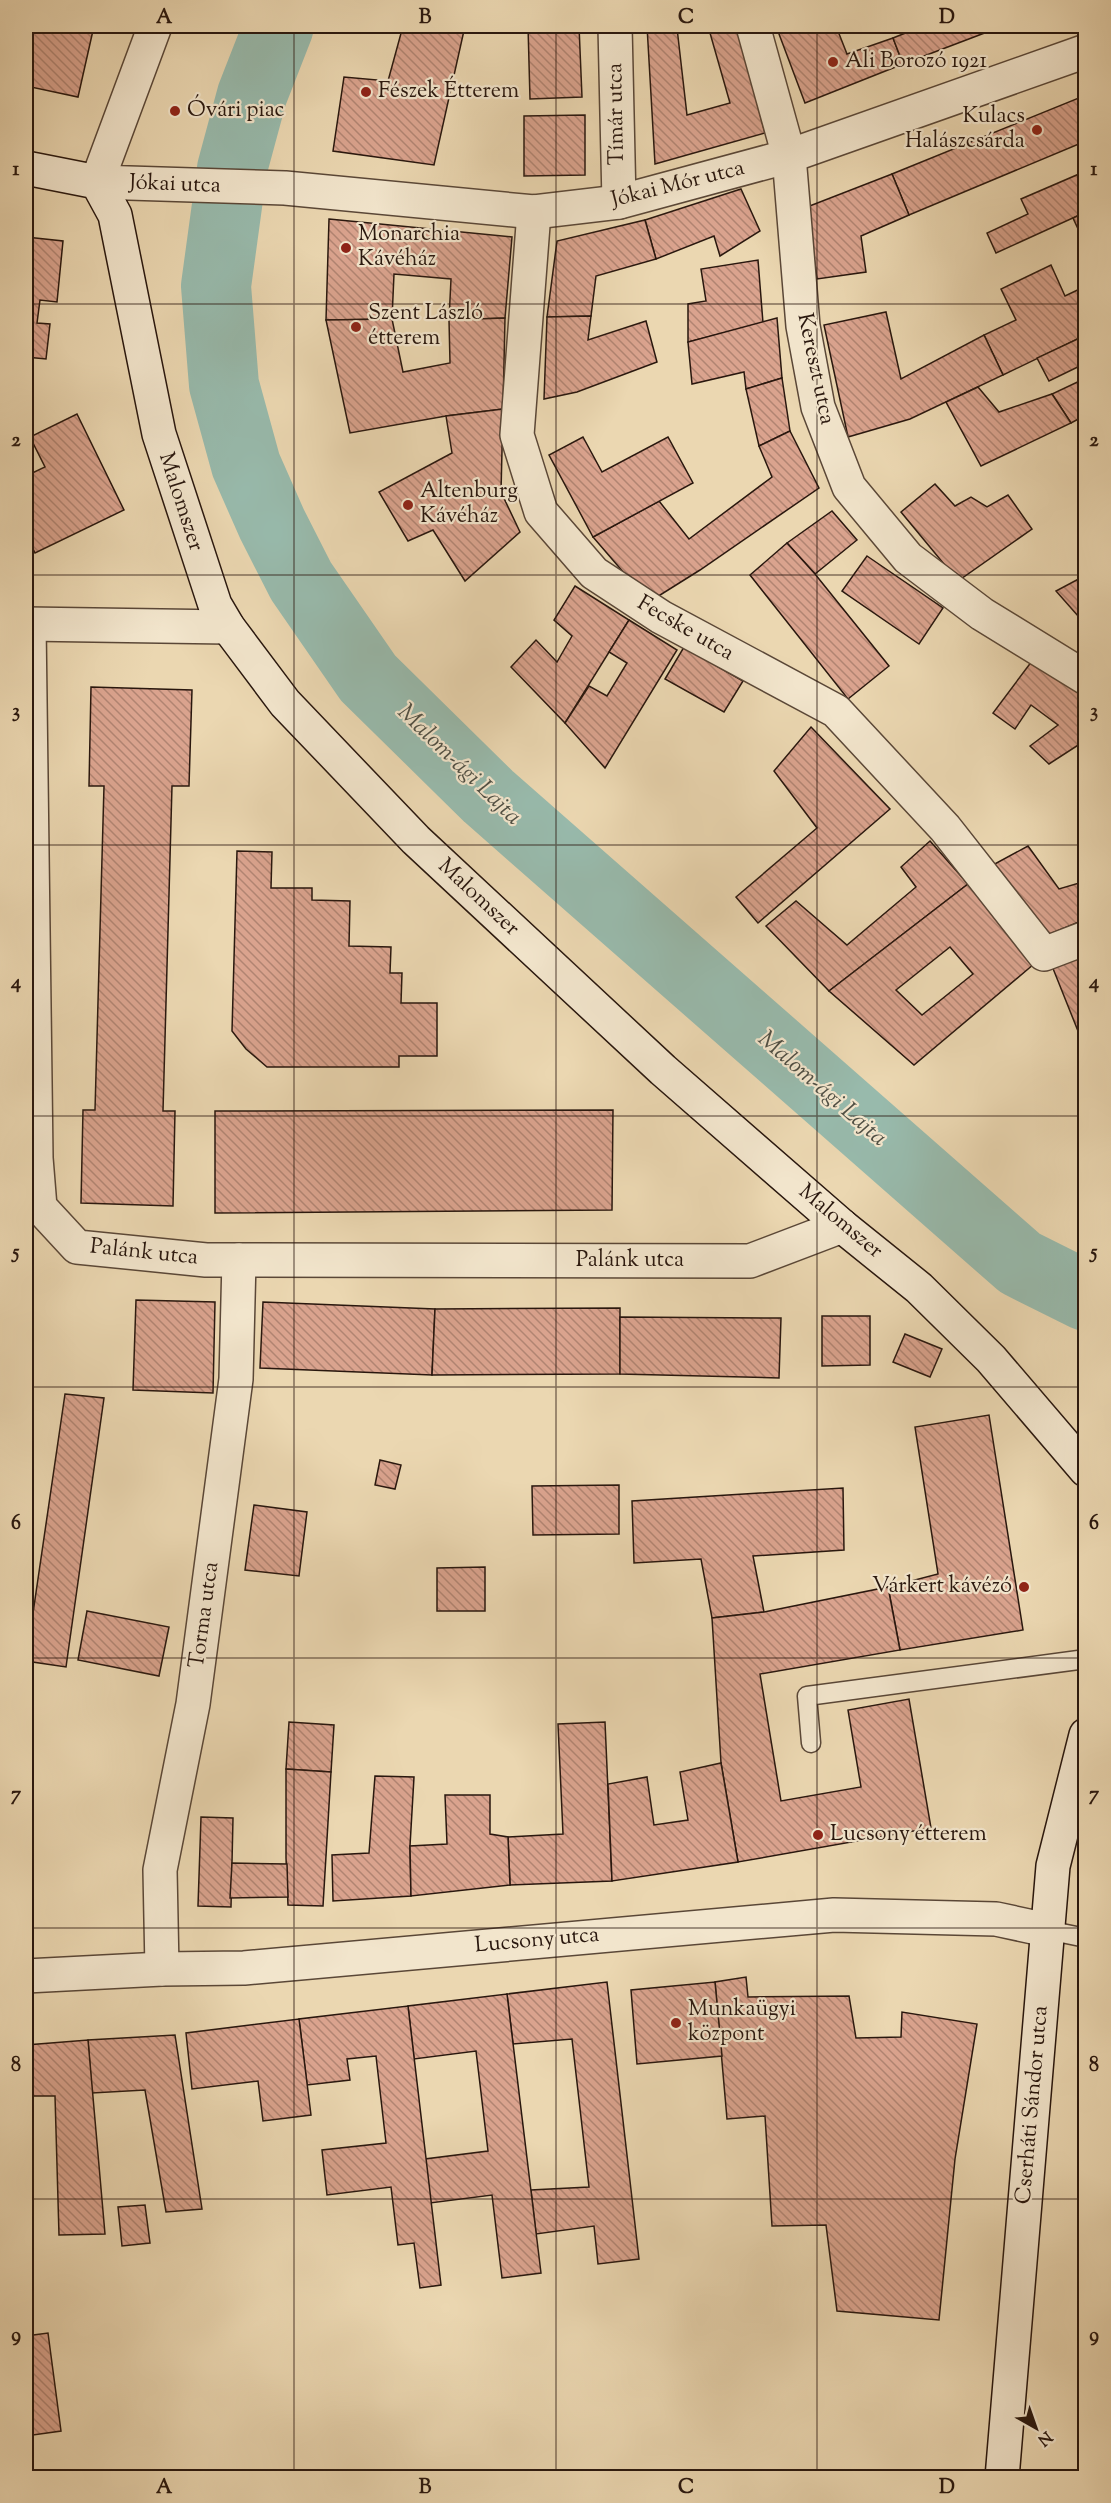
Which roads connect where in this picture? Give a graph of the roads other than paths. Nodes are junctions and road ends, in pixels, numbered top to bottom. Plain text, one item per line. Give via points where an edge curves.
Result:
1 (155, 26) edge
2 (615, 26) edge
3 (753, 26) edge
4 (1086, 51) edge
5 (789, 156) junction
6 (26, 168) edge
7 (98, 182) junction
8 (252, 188) joint
9 (620, 202) junction
10 (534, 212) junction
11 (27, 624) edge
12 (228, 627) junction
13 (1086, 678) edge
14 (1086, 938) edge
15 (843, 1226) junction
16 (239, 1260) junction
17 (1086, 1470) edge
18 (1086, 1659) edge
19 (1086, 1735) edge
20 (811, 1743) dead end
21 (1047, 1930) junction
22 (1086, 1938) edge
23 (162, 1969) junction
24 (26, 1976) edge
25 (1002, 2478) edge

1 - 7 street
2 - 9 street, Tímár utca
3 - 5 street
4 - 5 street, Jókai Mór utca
5 - 9 street, Jókai Mór utca
5 - 13 street, Kereszt utca via 803,326 818,407 849,487 908,558 982,615
6 - 7 street, Jókai utca
7 - 8 street, Jókai utca
7 - 12 street, Malomszer via 115,215 159,434 215,605
8 - 10 street, Jókai Mór utca
9 - 10 street, Jókai Mór utca
10 - 14 street, Fecske utca via 517,435 541,512 594,573 661,617 836,711 945,828 1044,954
11 - 12 street
11 - 16 street, Palánk utca via 40,1207 77,1247
12 - 15 street, Malomszer via 285,704 416,840 663,1070
15 - 16 street, Palánk utca via 750,1261
15 - 17 street, Malomszer via 919,1288 991,1359
16 - 23 street, Torma utca via 236,1379 193,1704 160,1870
18 - 20 lane via 807,1696
19 - 21 street, Cserháti Sándor utca via 1053,1866
21 - 22 lane
21 - 23 street, Lucsony utca via 996,1919 834,1915 244,1968
21 - 25 street, Cserháti Sándor utca
23 - 24 street, Lucsony utca

